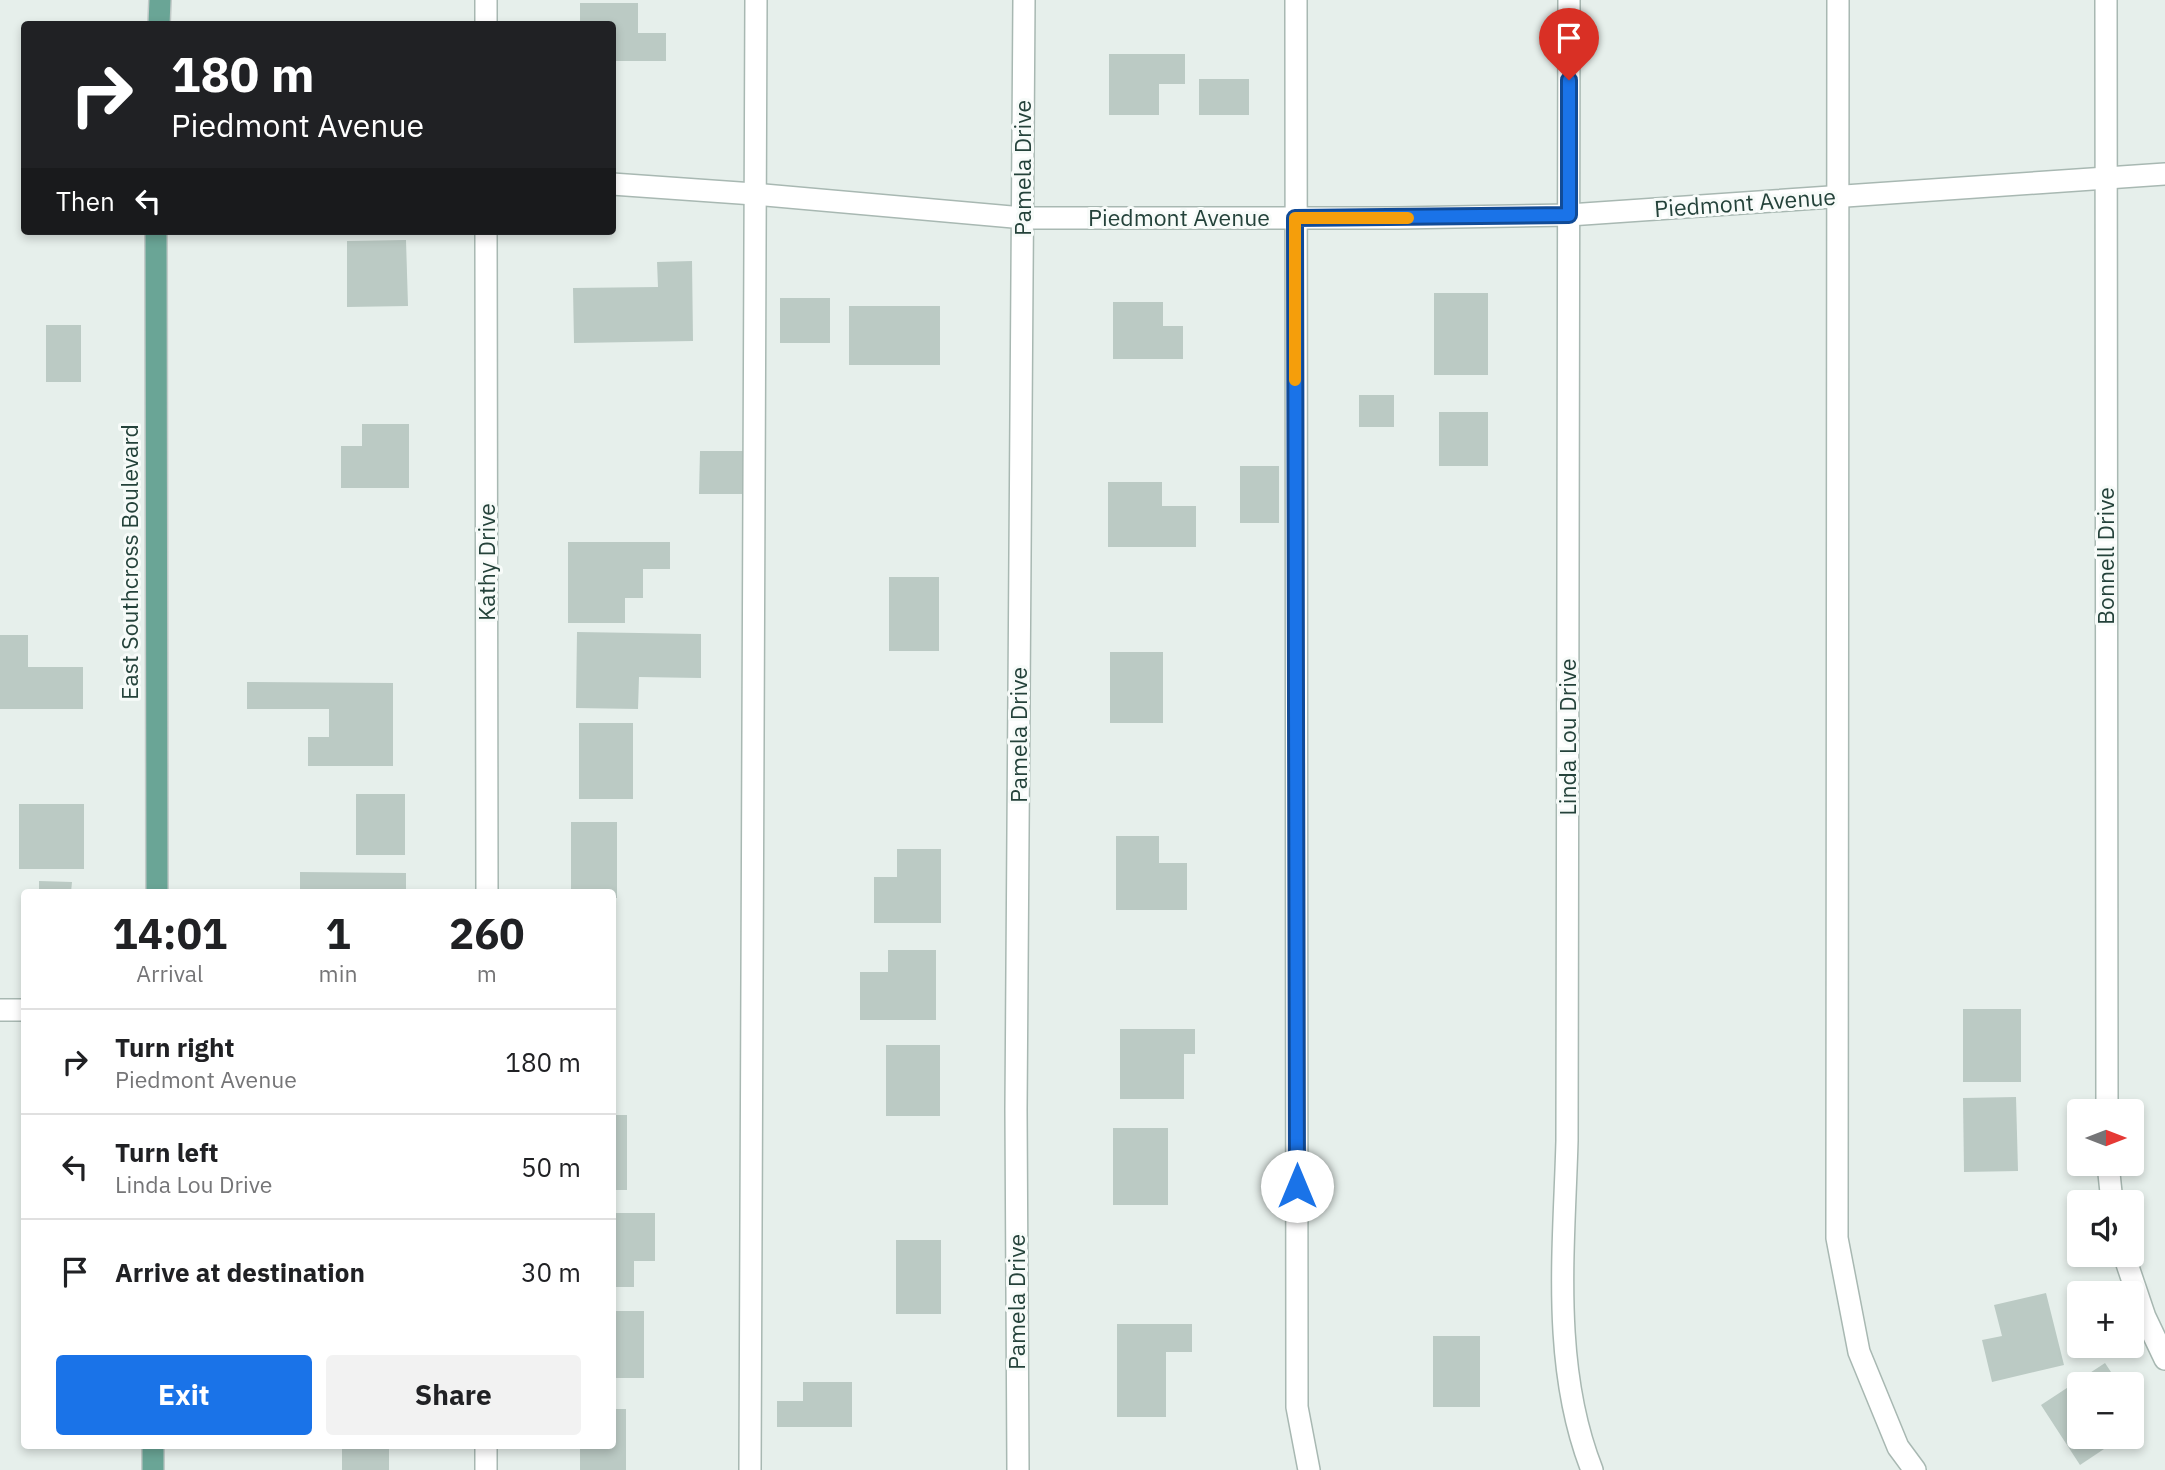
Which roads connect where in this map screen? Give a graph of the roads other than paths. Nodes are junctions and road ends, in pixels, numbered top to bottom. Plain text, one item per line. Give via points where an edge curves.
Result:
1 (160, 0) edge
2 (486, 0) edge
3 (755, 0) edge
4 (1024, 0) edge
5 (1296, 0) edge
6 (1569, 0) edge
7 (1838, 0) edge
8 (2106, 0) edge
9 (159, 21) edge
10 (486, 21) edge
11 (2165, 174) edge
12 (2106, 178) junction
13 (616, 184) edge
14 (754, 194) junction
15 (1837, 197) junction
16 (1569, 215) junction
17 (1023, 218) junction
18 (1295, 218) junction
19 (156, 235) edge
20 (486, 235) edge
21 (157, 889) edge
22 (487, 889) edge
23 (0, 1010) edge
24 (21, 1010) edge
25 (2107, 1099) edge
26 (2128, 1267) edge
27 (2165, 1359) edge
28 (153, 1449) edge
29 (486, 1449) edge
30 (153, 1470) edge
31 (486, 1470) edge
32 (750, 1470) edge
33 (1018, 1470) edge
34 (1310, 1470) edge
35 (1592, 1470) edge
36 (1915, 1470) edge

1 - 9 main road
2 - 10 street
3 - 14 street
4 - 17 street, Pamela Drive
5 - 18 street
6 - 16 street, Linda Lou Drive
7 - 15 street
8 - 12 street, Bonnell Drive
11 - 12 street, Piedmont Avenue
12 - 15 street, Piedmont Avenue
12 - 25 street, Bonnell Drive
13 - 14 street, Piedmont Avenue
14 - 17 street, Piedmont Avenue
14 - 32 street
15 - 16 street, Piedmont Avenue
15 - 36 street via 1837,1238 1859,1352 1898,1447
16 - 18 street, Piedmont Avenue
16 - 35 street, Linda Lou Drive via 1563,1320 1576,1418
17 - 18 street, Piedmont Avenue
17 - 33 street, Pamela Drive
18 - 34 street via 1297,1407
19 - 21 main road, East Southcross Boulevard
20 - 22 street, Kathy Drive
23 - 24 street
26 - 27 street
28 - 30 main road
29 - 31 street

